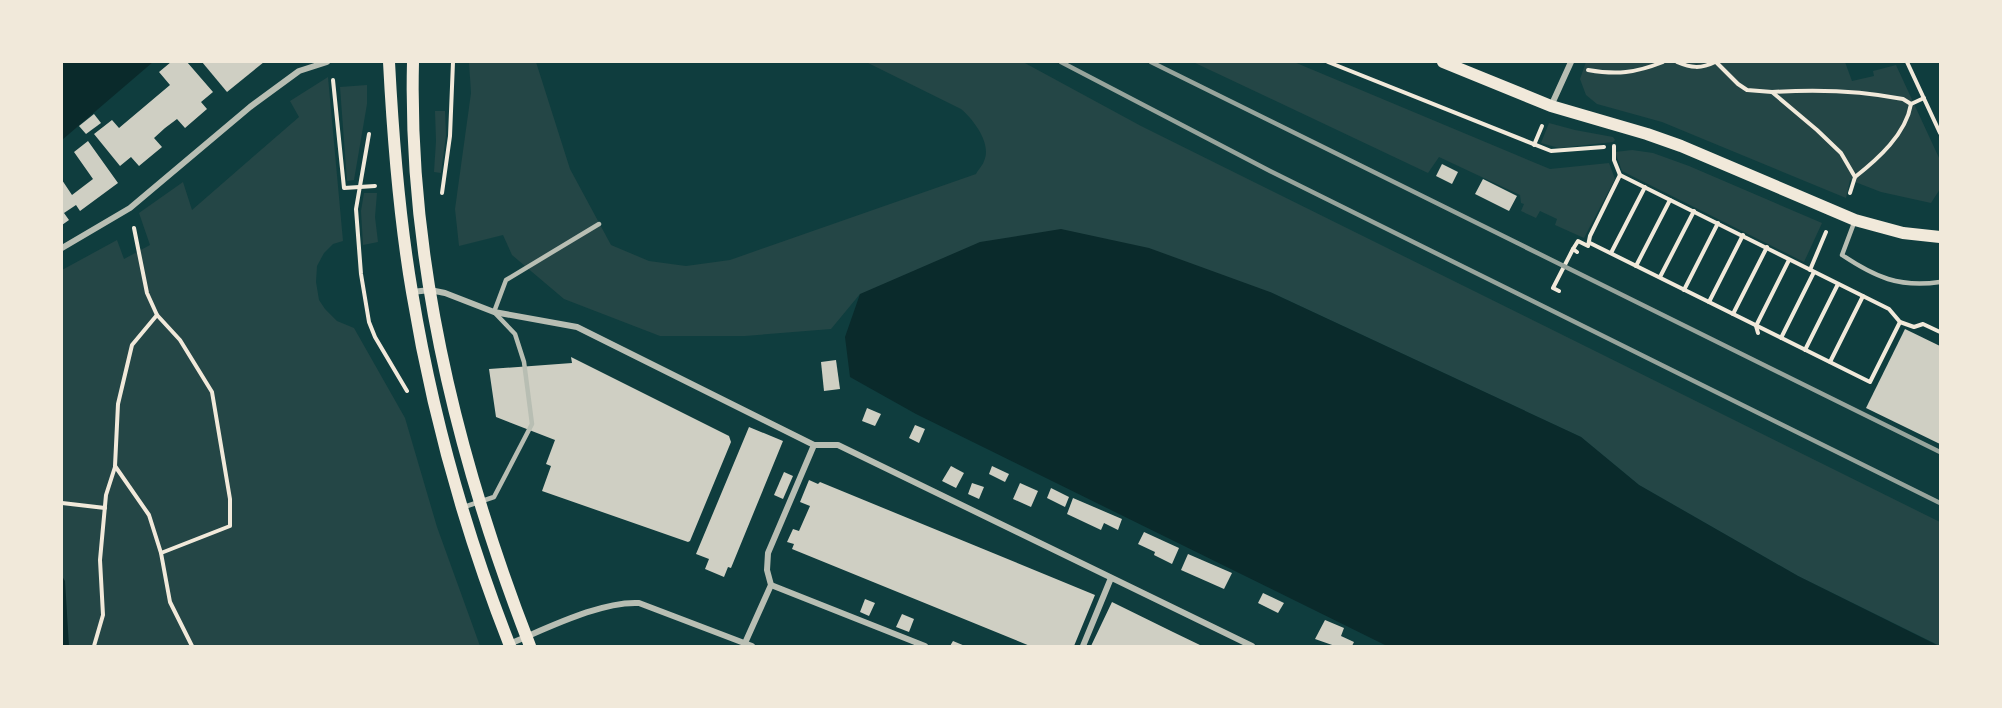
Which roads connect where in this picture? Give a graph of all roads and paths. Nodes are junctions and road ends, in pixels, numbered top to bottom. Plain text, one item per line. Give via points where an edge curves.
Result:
1 (327, 62) edge
2 (388, 62) edge
3 (413, 62) edge
4 (453, 62) edge
5 (1328, 62) edge
6 (1443, 62) edge
7 (1663, 62) edge
8 (1677, 62) edge
9 (1716, 62) edge
10 (1907, 62) edge
11 (1570, 63) edge
12 (333, 73) dead end
13 (1772, 92) junction
14 (1924, 98) junction
15 (1911, 104) junction
16 (1551, 106) junction
17 (1941, 134) edge
18 (1620, 175) junction
19 (1855, 177) junction
20 (445, 181) junction
21 (417, 183) junction
22 (398, 184) junction
23 (1645, 187) junction
24 (441, 200) dead end
25 (1670, 200) junction
26 (1848, 200) dead end
27 (130, 208) junction
28 (1694, 211) junction
29 (1855, 220) junction
30 (1718, 223) junction
31 (599, 224) dead end
32 (1829, 226) dead end
33 (1743, 235) junction
34 (1941, 237) edge
35 (1590, 243) junction
36 (1767, 247) junction
37 (62, 248) edge
38 (1611, 253) junction
39 (1789, 261) junction
40 (1636, 266) junction
41 (1812, 271) junction
42 (1660, 278) junction
43 (1941, 282) edge
44 (1838, 284) junction
45 (430, 290) junction
46 (1684, 290) junction
47 (1559, 291) dead end
48 (412, 292) junction
49 (1863, 296) junction
50 (1709, 302) junction
51 (495, 312) junction
52 (1733, 314) junction
53 (157, 315) junction
54 (1900, 322) junction
55 (1756, 326) junction
56 (1941, 332) edge
57 (1758, 333) dead end
58 (1781, 338) junction
59 (1805, 350) junction
60 (1830, 362) junction
61 (814, 445) junction
62 (115, 466) junction
63 (479, 502) junction
64 (62, 503) edge
65 (105, 508) junction
66 (462, 508) junction
67 (161, 553) junction
68 (1111, 578) junction
69 (771, 585) junction
70 (528, 642) edge
71 (745, 643) junction
72 (509, 645) edge
73 (94, 646) edge
74 (192, 646) edge
75 (752, 646) edge
76 (925, 646) edge
77 (1083, 646) edge
78 (1252, 646) edge

1 - 27 street via 299,71 250,107
2 - 22 main road
3 - 21 main road
4 - 20 path
5 - 18 path via 1551,151 1614,146
6 - 16 main road
7 - 11 path via 1631,73 1583,70
8 - 9 path via 1699,67
9 - 13 path via 1747,90
10 - 14 path
11 - 16 street
12 - 22 path via 344,188
13 - 15 path via 1845,90 1903,99
13 - 19 path via 1832,143
14 - 15 path
14 - 17 path
15 - 19 path via 1899,132
16 - 29 main road via 1681,146
18 - 23 path
18 - 35 path
19 - 26 path
20 - 21 path
20 - 24 path
21 - 45 main road
22 - 48 main road
23 - 25 path
23 - 38 path
25 - 28 path
25 - 40 path
27 - 37 street
27 - 53 path via 147,293
28 - 30 path
28 - 42 path
29 - 34 main road
29 - 43 lane via 1842,255 1870,273 1890,280 1906,284
30 - 33 path
30 - 46 path
31 - 51 lane via 506,280
32 - 41 path
33 - 36 path
33 - 50 path
35 - 38 path
35 - 47 path via 1588,246 1578,240 1553,288
36 - 39 path
36 - 52 path
38 - 40 path
39 - 41 path
39 - 55 path
40 - 42 path
41 - 44 path
41 - 58 path
42 - 46 path
44 - 49 path
44 - 59 path
45 - 48 street
45 - 51 street
45 - 63 main road via 449,390
46 - 50 path
48 - 66 main road
49 - 54 path via 1890,309
49 - 60 path
50 - 52 path
51 - 61 street via 577,327
51 - 63 lane via 515,334 524,362 532,424 494,497
52 - 55 path
53 - 62 path via 132,345 118,404
53 - 67 path via 180,340 212,392 230,499 230,526
54 - 56 path via 1914,327 1923,324
54 - 60 path via 1870,382
55 - 57 path
55 - 58 path
58 - 59 path
59 - 60 path
61 - 68 street via 838,445
61 - 69 street via 768,554
62 - 65 path
62 - 67 path via 149,516
63 - 66 lane
63 - 70 main road
64 - 65 path
65 - 73 path via 100,560 103,615
66 - 72 main road
67 - 74 path via 170,602
68 - 77 street
68 - 78 street
69 - 71 street
69 - 76 street
70 - 71 street via 593,611 622,602 639,603
70 - 72 street
71 - 75 street

